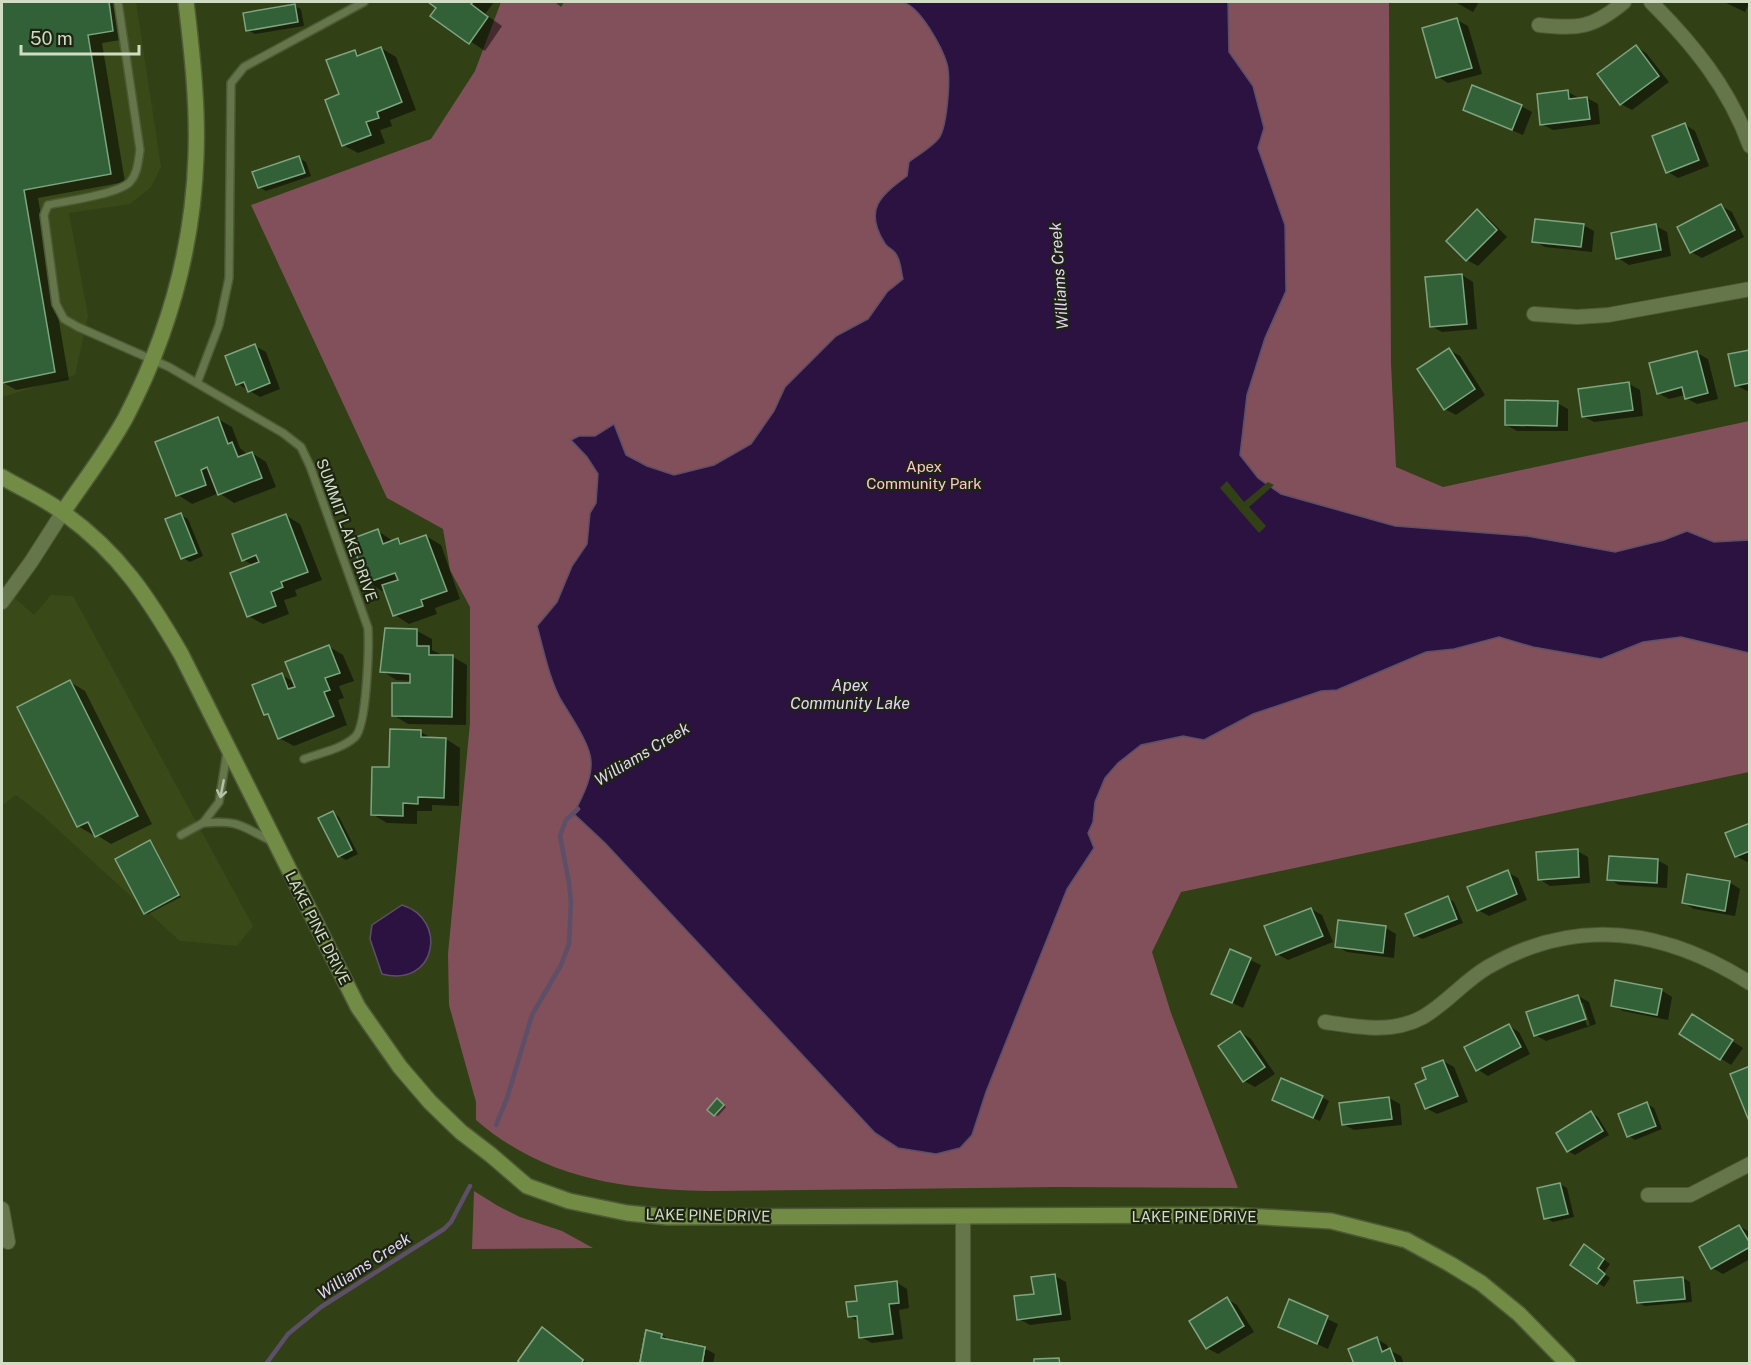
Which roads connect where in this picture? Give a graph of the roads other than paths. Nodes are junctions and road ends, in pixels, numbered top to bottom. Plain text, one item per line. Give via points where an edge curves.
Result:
1 (118, 2) edge
2 (186, 2) edge
3 (364, 2) edge
4 (1624, 2) edge
5 (1651, 2) edge
6 (1539, 25) dead end
7 (1749, 146) edge
8 (1749, 289) edge
9 (1534, 314) dead end
10 (153, 360) junction
11 (197, 383) junction
12 (2, 477) edge
13 (63, 512) junction
14 (2, 602) edge
15 (228, 749) junction
16 (304, 759) dead end
17 (203, 824) junction
18 (181, 835) dead end
19 (275, 843) junction
20 (1749, 983) edge
21 (1325, 1022) dead end
22 (1749, 1164) edge
23 (1648, 1195) dead end
24 (2, 1209) edge
25 (963, 1216) junction
26 (8, 1242) dead end
27 (963, 1364) edge
28 (1568, 1364) edge

1 - 10 lane, SUMMIT LAKE DRIVE via 140,150 137,171 119,189 48,205 44,215 56,304 64,319
2 - 10 main road via 193,58 196,155 191,224 169,316
3 - 11 lane via 244,68 231,83 229,278 219,325
4 - 6 street via 1587,26
5 - 7 street via 1712,70 1736,112
8 - 9 street via 1625,313 1577,317
10 - 11 lane, SUMMIT LAKE DRIVE
10 - 13 main road via 118,430
11 - 16 lane, SUMMIT LAKE DRIVE via 301,447 368,628 362,723 356,736
12 - 13 main road, LAKE PINE DRIVE
13 - 14 street
13 - 15 main road, LAKE PINE DRIVE via 100,542 156,611
15 -> 17 lane via 219,802
15 - 19 main road, LAKE PINE DRIVE
17 - 18 lane
17 - 19 lane via 229,821
19 - 25 main road, LAKE PINE DRIVE via 358,1007 400,1067 461,1132 527,1186 569,1202 667,1217
20 - 21 street via 1700,955 1663,941 1587,935 1510,956 1473,977 1423,1017 1405,1024 1371,1028
22 - 23 street via 1690,1195
24 - 26 street
25 - 27 street
25 - 28 main road, LAKE PINE DRIVE via 1230,1215 1331,1221 1367,1229 1406,1240 1480,1283 1519,1314

